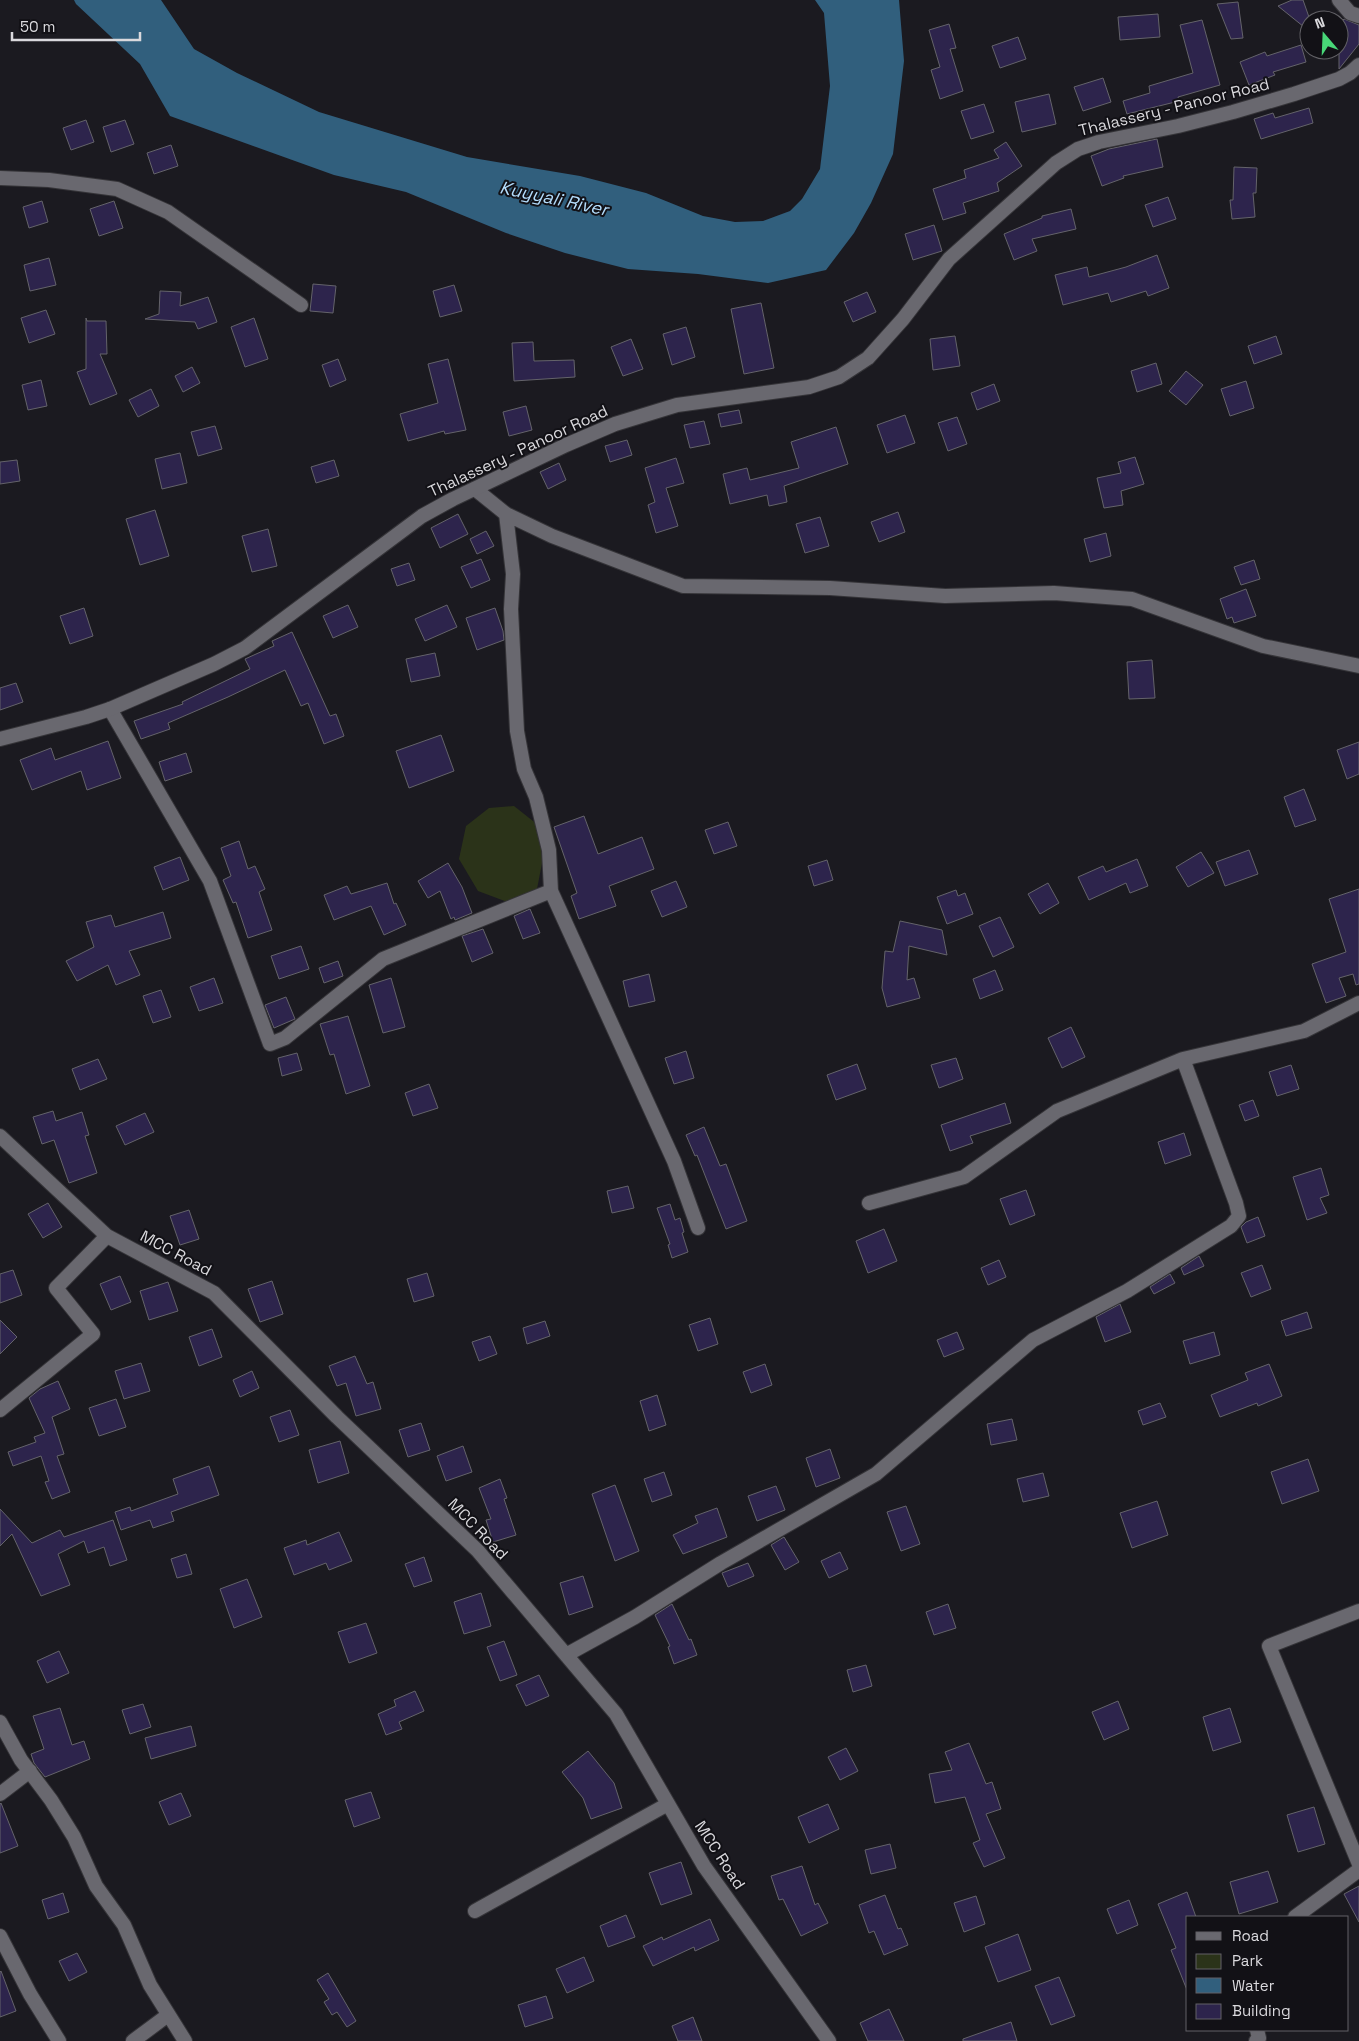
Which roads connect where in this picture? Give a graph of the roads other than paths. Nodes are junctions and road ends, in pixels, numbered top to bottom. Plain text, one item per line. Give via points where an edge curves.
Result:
1 (1339, 0) edge
2 (1359, 16) edge
3 (1359, 64) edge
4 (0, 178) edge
5 (300, 305) dead end
6 (474, 489) junction
7 (506, 514) junction
8 (1359, 666) edge
9 (110, 709) junction
10 (0, 739) edge
11 (551, 891) junction
12 (1359, 1002) edge
13 (1183, 1059) junction
14 (0, 1136) edge
15 (869, 1203) dead end
16 (698, 1228) dead end
17 (107, 1236) junction
18 (0, 1410) edge
19 (1359, 1611) edge
20 (566, 1655) junction
21 (0, 1722) edge
22 (30, 1771) junction
23 (0, 1794) edge
24 (668, 1804) junction
25 (1359, 1864) edge
26 (1359, 1870) edge
27 (475, 1911) dead end
28 (1296, 1916) edge
29 (0, 1936) edge
30 (168, 2015) junction
31 (59, 2041) edge
32 (133, 2041) edge
33 (185, 2041) edge
34 (829, 2041) edge

1 - 2 street via 1350,13
3 - 6 street, Thalassery - Panoor Road via 1339,79 1294,94 1078,149 1056,163 949,259 868,358 839,377 809,387 677,405 615,424
4 - 5 street via 49,180 117,189 168,212
6 - 7 street
6 - 9 street, Thalassery - Panoor Road via 453,498 399,532 245,648
7 - 8 street via 552,536 683,586 830,588 945,596 1054,593 1132,599 1263,646
7 - 11 street via 513,574 511,609 517,731 524,769 536,797 549,850
9 - 10 street, Thalassery - Panoor Road
9 - 11 street via 210,881 270,1044 285,1038 383,959
11 - 16 street via 670,1152
12 - 13 street via 1304,1031
13 - 15 street via 1057,1110 964,1176
13 - 20 street via 1236,1203 1239,1216 1231,1226 1127,1291 1033,1340 876,1474
14 - 17 street, MCC Road
17 - 18 street via 56,1288 94,1334
17 - 20 street, MCC Road via 214,1293 337,1417 478,1551
19 - 25 street via 1269,1646
20 - 24 street, MCC Road via 616,1714
21 - 22 street
22 - 23 street
22 - 30 street via 74,1838 96,1886 124,1926 150,1985
24 - 27 street
24 - 34 street, MCC Road via 704,1866
26 - 28 street
29 - 31 street
30 - 32 street
30 - 33 street

